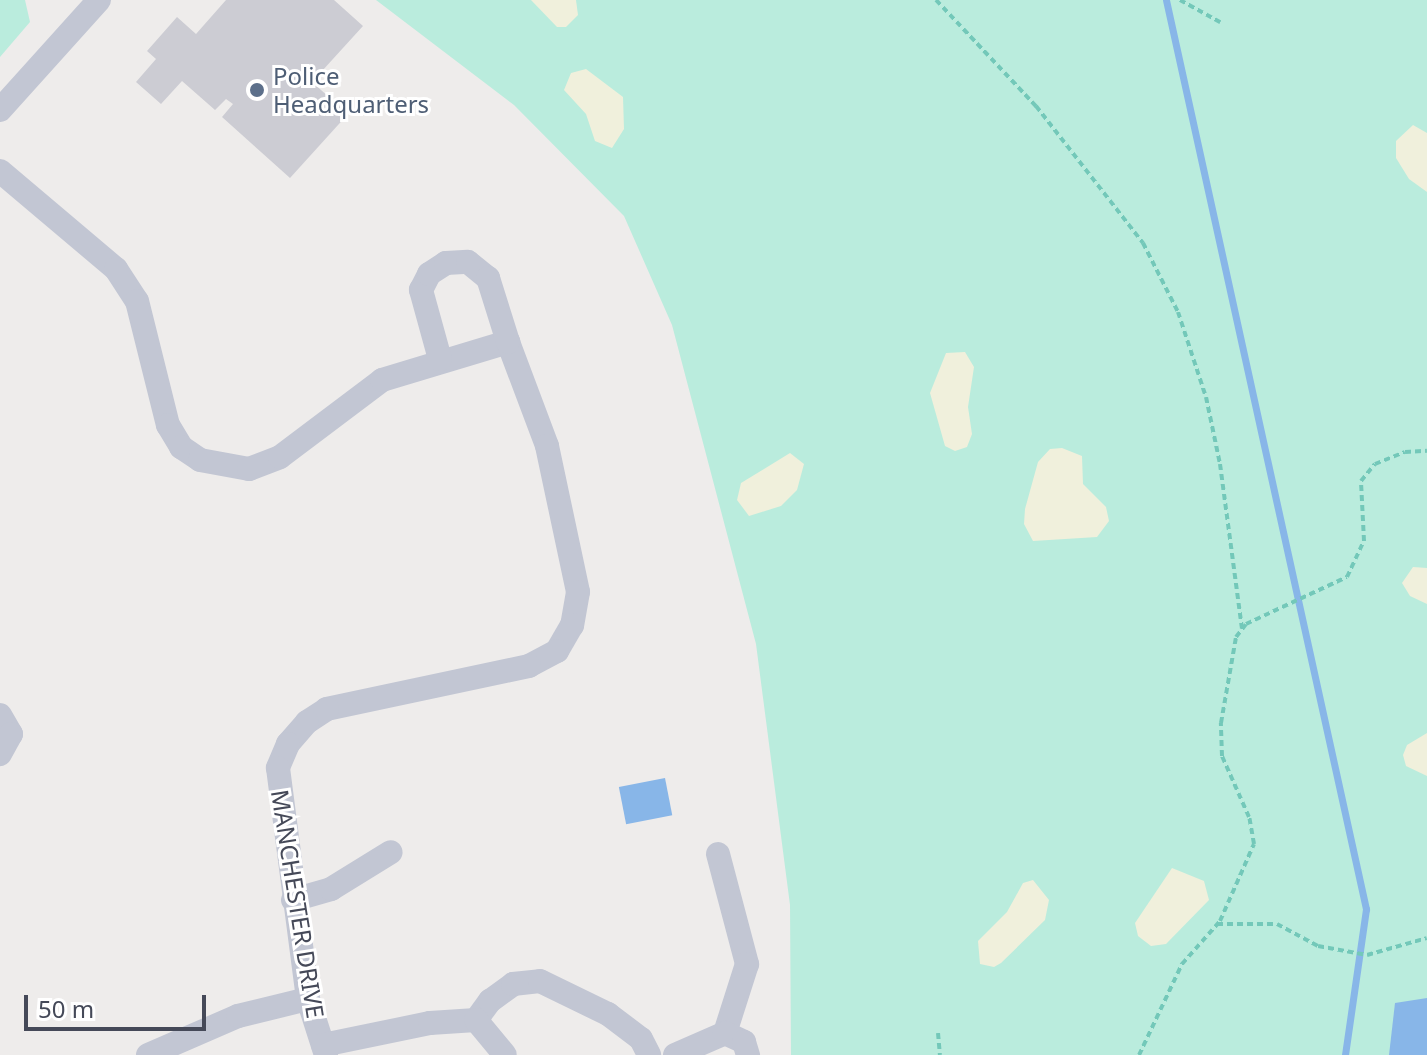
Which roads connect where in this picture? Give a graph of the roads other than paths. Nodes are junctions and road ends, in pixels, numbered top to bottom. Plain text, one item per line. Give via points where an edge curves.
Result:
1 (99, 0) edge
2 (0, 110) edge
3 (0, 171) edge
4 (508, 342) junction
5 (440, 359) junction
6 (0, 715) edge
7 (0, 754) edge
8 (391, 852) dead end
9 (718, 854) dead end
10 (293, 900) junction
11 (308, 999) junction
12 (476, 1020) junction
13 (725, 1033) junction
14 (324, 1050) edge
15 (148, 1055) edge
16 (505, 1055) edge
17 (649, 1055) edge
18 (675, 1055) edge
19 (748, 1055) edge

1 - 2 street
3 - 5 street via 116,269 137,301 168,425 181,447 200,460 249,469 280,457 382,380
4 - 5 street
4 - 5 street, MANCHESTER DRIVE via 488,278 468,262 446,263 429,274 421,290
4 - 10 street, MANCHESTER DRIVE via 547,446 578,592 572,625 557,651 529,666 358,700 307,722 288,744 278,768
6 - 7 street via 11,734
8 - 10 street via 331,889
9 - 13 street via 747,964
10 - 11 street, MANCHESTER DRIVE
11 - 14 street, MANCHESTER DRIVE
11 - 15 street via 238,1016
12 - 14 street via 430,1023
12 - 16 street
12 - 17 street via 513,984 540,981 608,1014 641,1039
13 - 18 street
13 - 19 street via 744,1042

